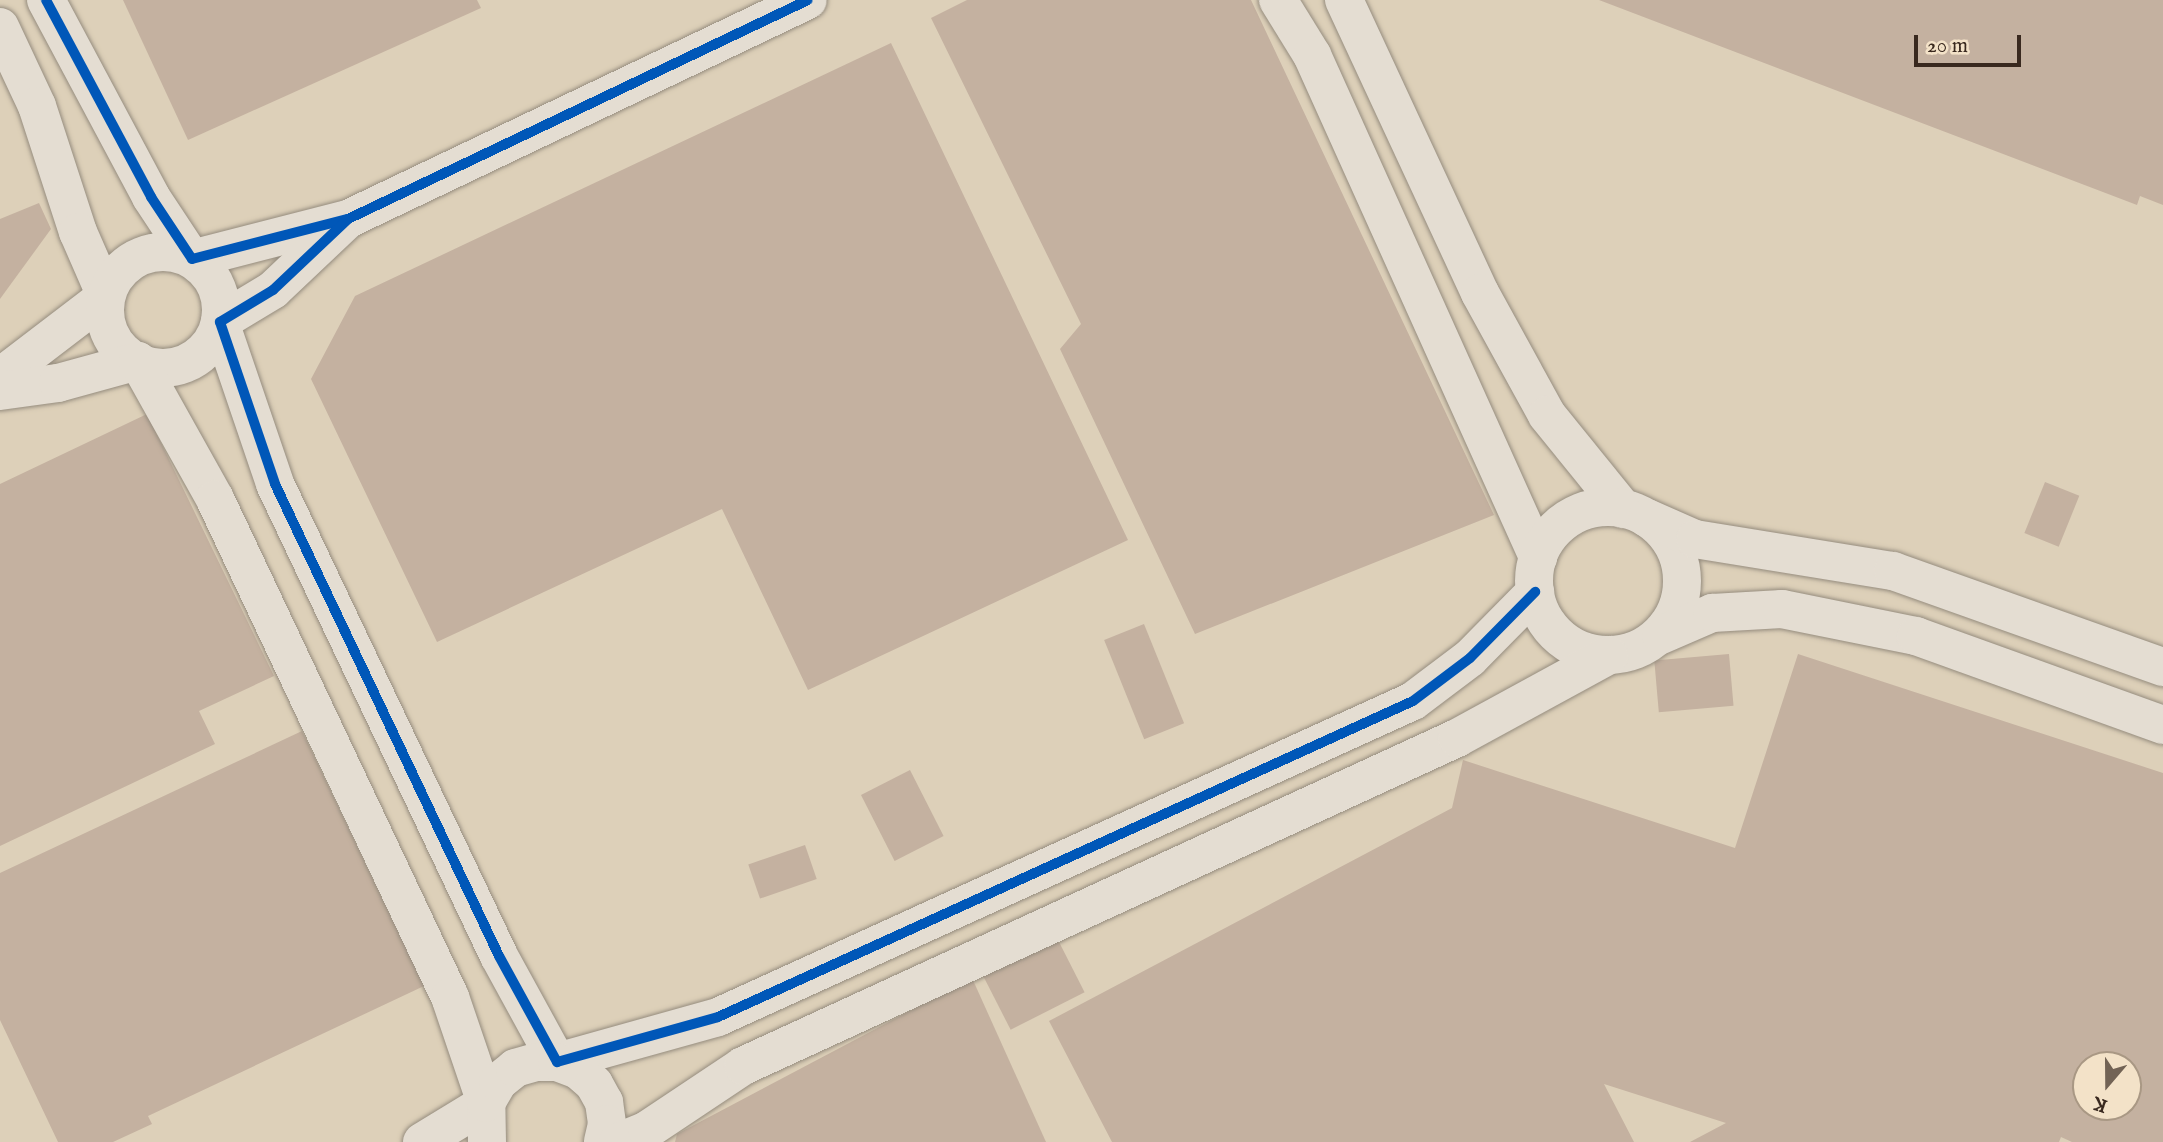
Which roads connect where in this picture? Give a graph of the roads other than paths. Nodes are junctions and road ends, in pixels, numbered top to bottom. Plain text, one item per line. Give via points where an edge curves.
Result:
1 (46, 0) edge
2 (808, 0) edge
3 (1278, 0) edge
4 (1344, 0) edge
5 (0, 27) edge
6 (348, 219) junction
7 (192, 259) junction
8 (1480, 293) junction
9 (106, 296) junction
10 (1428, 316) junction
11 (220, 323) junction
12 (138, 361) junction
13 (0, 377) edge
14 (0, 391) edge
15 (1635, 513) junction
16 (1536, 575) junction
17 (1661, 635) junction
18 (1609, 655) junction
19 (2163, 667) edge
20 (2163, 725) edge
21 (557, 1062) junction
22 (486, 1103) junction
23 (422, 1142) edge
24 (487, 1142) edge
25 (603, 1142) edge
26 (618, 1142) edge

1 - 7 street via 151,197
2 - 6 street
3 - 10 street via 1312,55
4 - 8 street
5 - 9 street via 37,106 78,232
6 - 7 street
6 - 11 street via 273,289
7 - 9 street via 177,253 144,254 126,264
7 - 11 street via 218,288
8 - 10 street
8 - 15 street via 1547,415
9 - 12 street via 106,324 114,342
9 - 13 street
10 - 16 street
11 - 12 street via 205,351 188,363 168,368
11 - 21 street via 275,484 499,956
12 - 14 street via 58,383
12 - 22 street via 215,499 444,985
15 - 16 street via 1597,508 1573,516 1552,532
15 - 17 street via 1667,535 1679,556 1683,582 1676,613
15 - 19 street via 1695,539 1894,570
16 - 18 street via 1543,617 1559,637 1583,651
16 - 21 street via 1470,658 1413,701 718,1017
17 - 18 street via 1635,651
17 - 20 street via 1712,613 1782,609 1916,636
18 - 26 street via 1457,738 743,1066 646,1130
21 - 22 street via 515,1068 498,1082
21 - 25 street via 578,1070 594,1084 604,1102 607,1124
22 - 23 street
22 - 24 street

